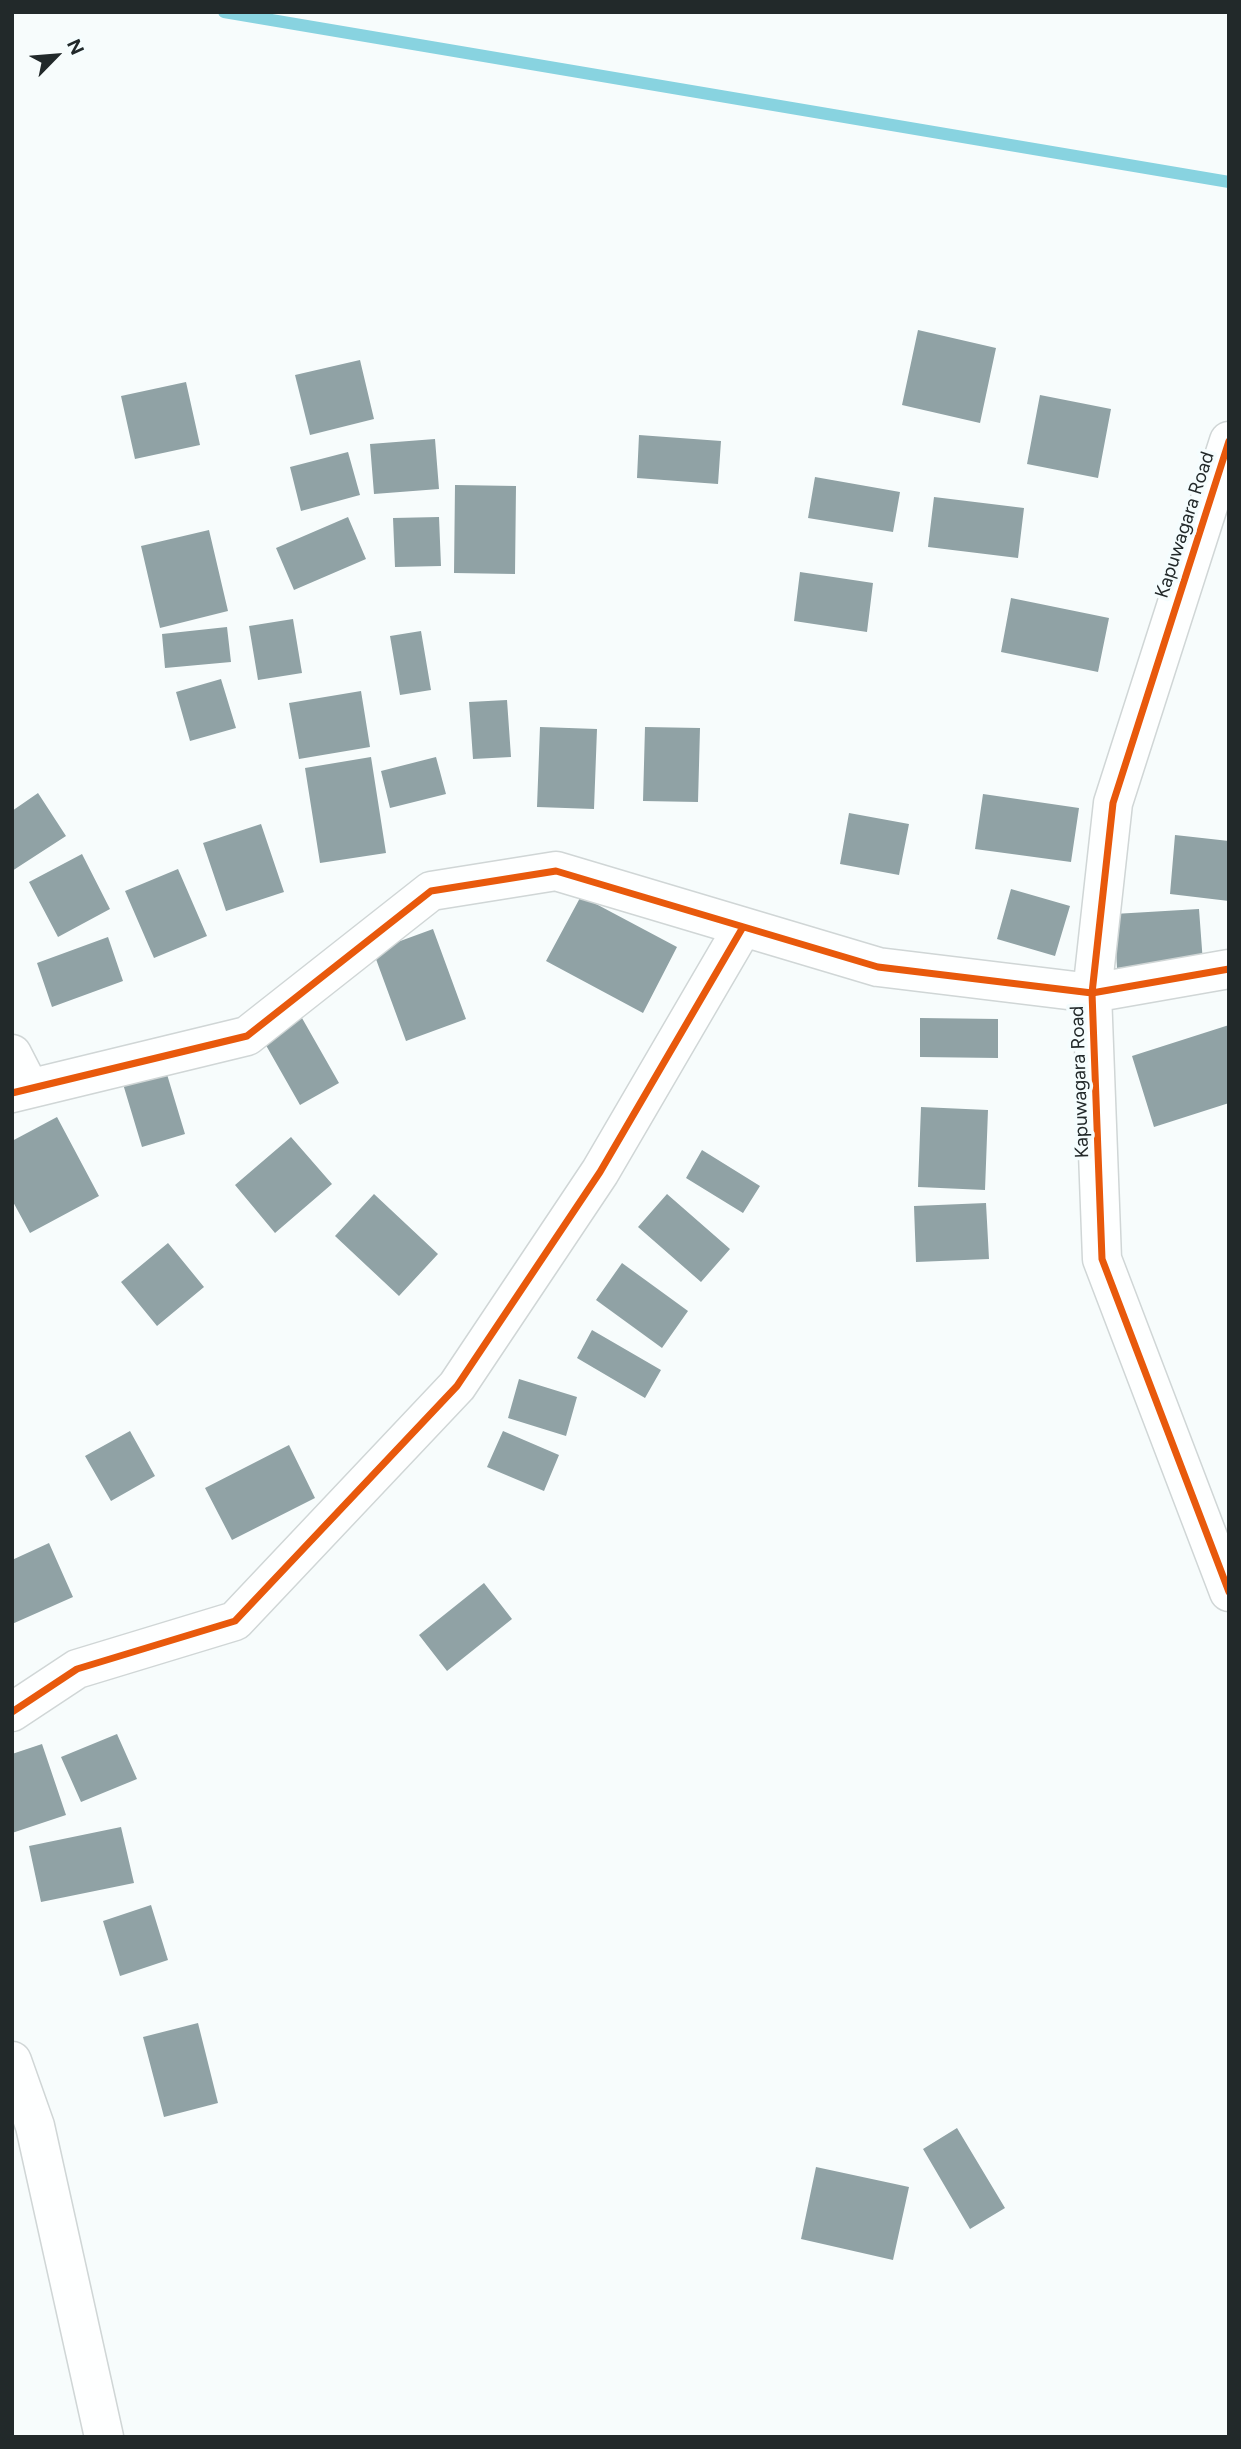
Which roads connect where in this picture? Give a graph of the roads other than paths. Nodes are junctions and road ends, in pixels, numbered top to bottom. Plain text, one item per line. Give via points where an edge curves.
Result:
1 (1229, 440) edge
2 (743, 927) junction
3 (1229, 969) edge
4 (1092, 993) junction
5 (12, 1054) edge
6 (21, 1090) edge
7 (1229, 1592) edge
8 (12, 1712) edge
9 (12, 2061) edge
10 (24, 2132) edge
11 (104, 2437) edge

1 - 4 street, Kapuwagara Road via 1113,803
2 - 4 street via 878,967
2 - 6 street via 556,871 431,891 247,1036
2 - 8 street via 600,1172 457,1387 235,1621 77,1670
3 - 4 street
4 - 7 street, Kapuwagara Road via 1102,1259
5 - 6 street
9 - 10 street
10 - 11 street

